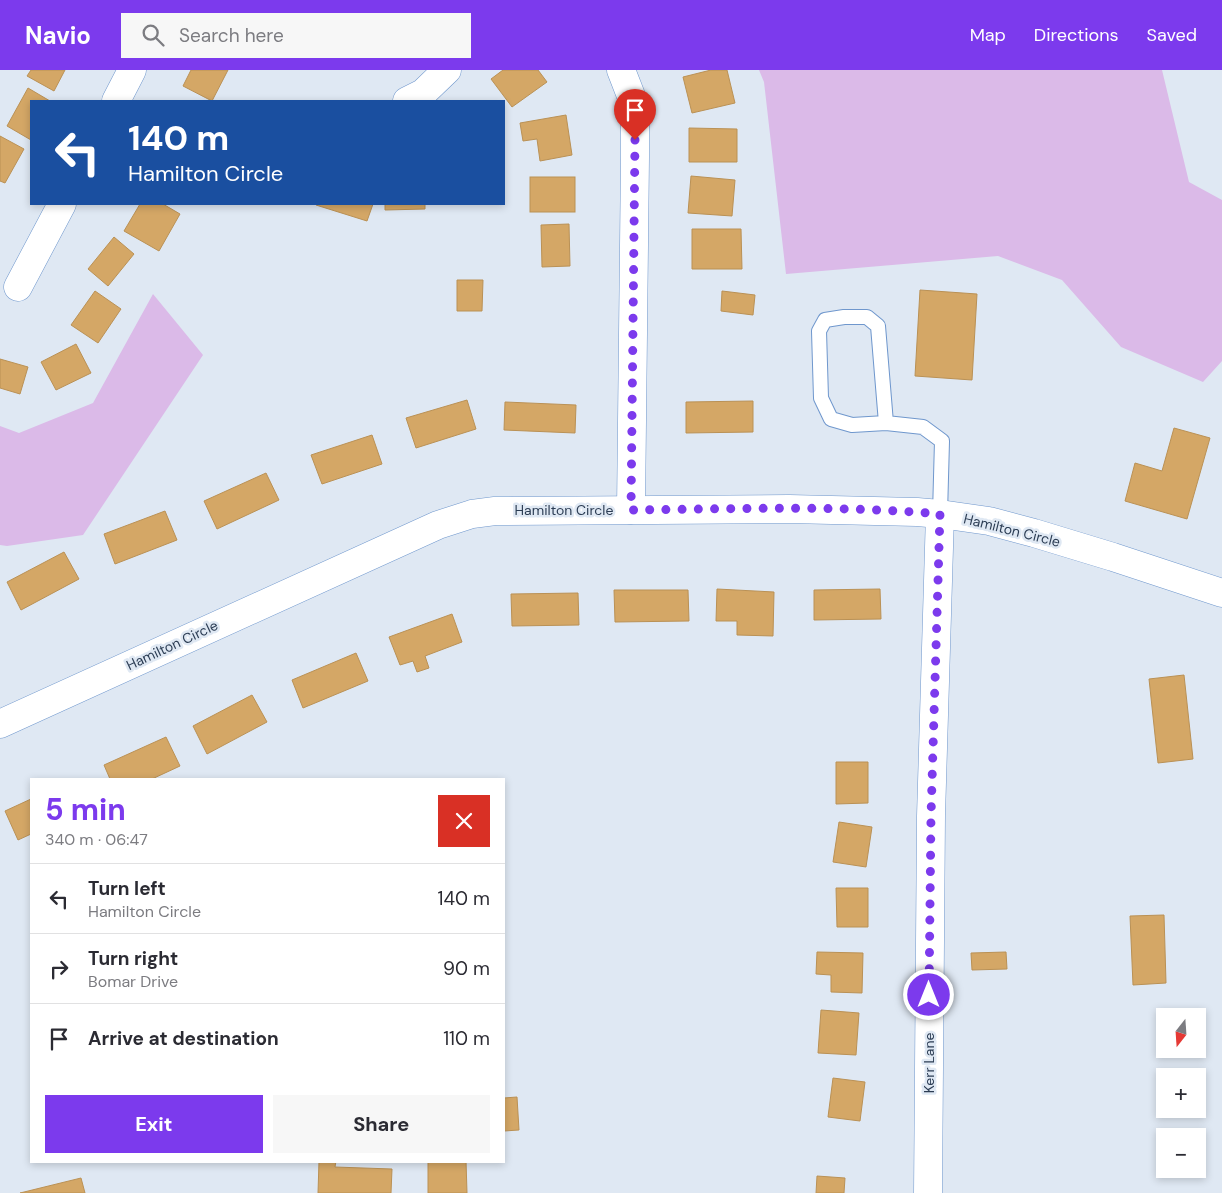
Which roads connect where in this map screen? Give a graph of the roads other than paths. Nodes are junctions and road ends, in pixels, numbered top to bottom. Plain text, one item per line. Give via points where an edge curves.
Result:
1 (132, 70) edge
2 (447, 70) edge
3 (621, 70) edge
4 (117, 100) edge
5 (409, 100) edge
6 (61, 205) edge
7 (18, 287) dead end
8 (886, 423) junction
9 (631, 510) junction
10 (940, 514) junction
11 (1222, 593) edge
12 (0, 724) edge
13 (928, 1193) edge

1 - 4 street
2 - 5 street
3 - 9 street via 634,106 635,123
6 - 7 street
8 - 8 lane via 852,425 831,419 821,398 819,331 825,320 867,317 878,326
8 - 10 lane via 923,427 942,441
9 - 10 street, Hamilton Circle via 788,509
9 - 12 street, Hamilton Circle via 495,511 472,514 438,525
10 - 11 street, Hamilton Circle via 1034,533
10 - 13 street, Kerr Lane via 930,836

